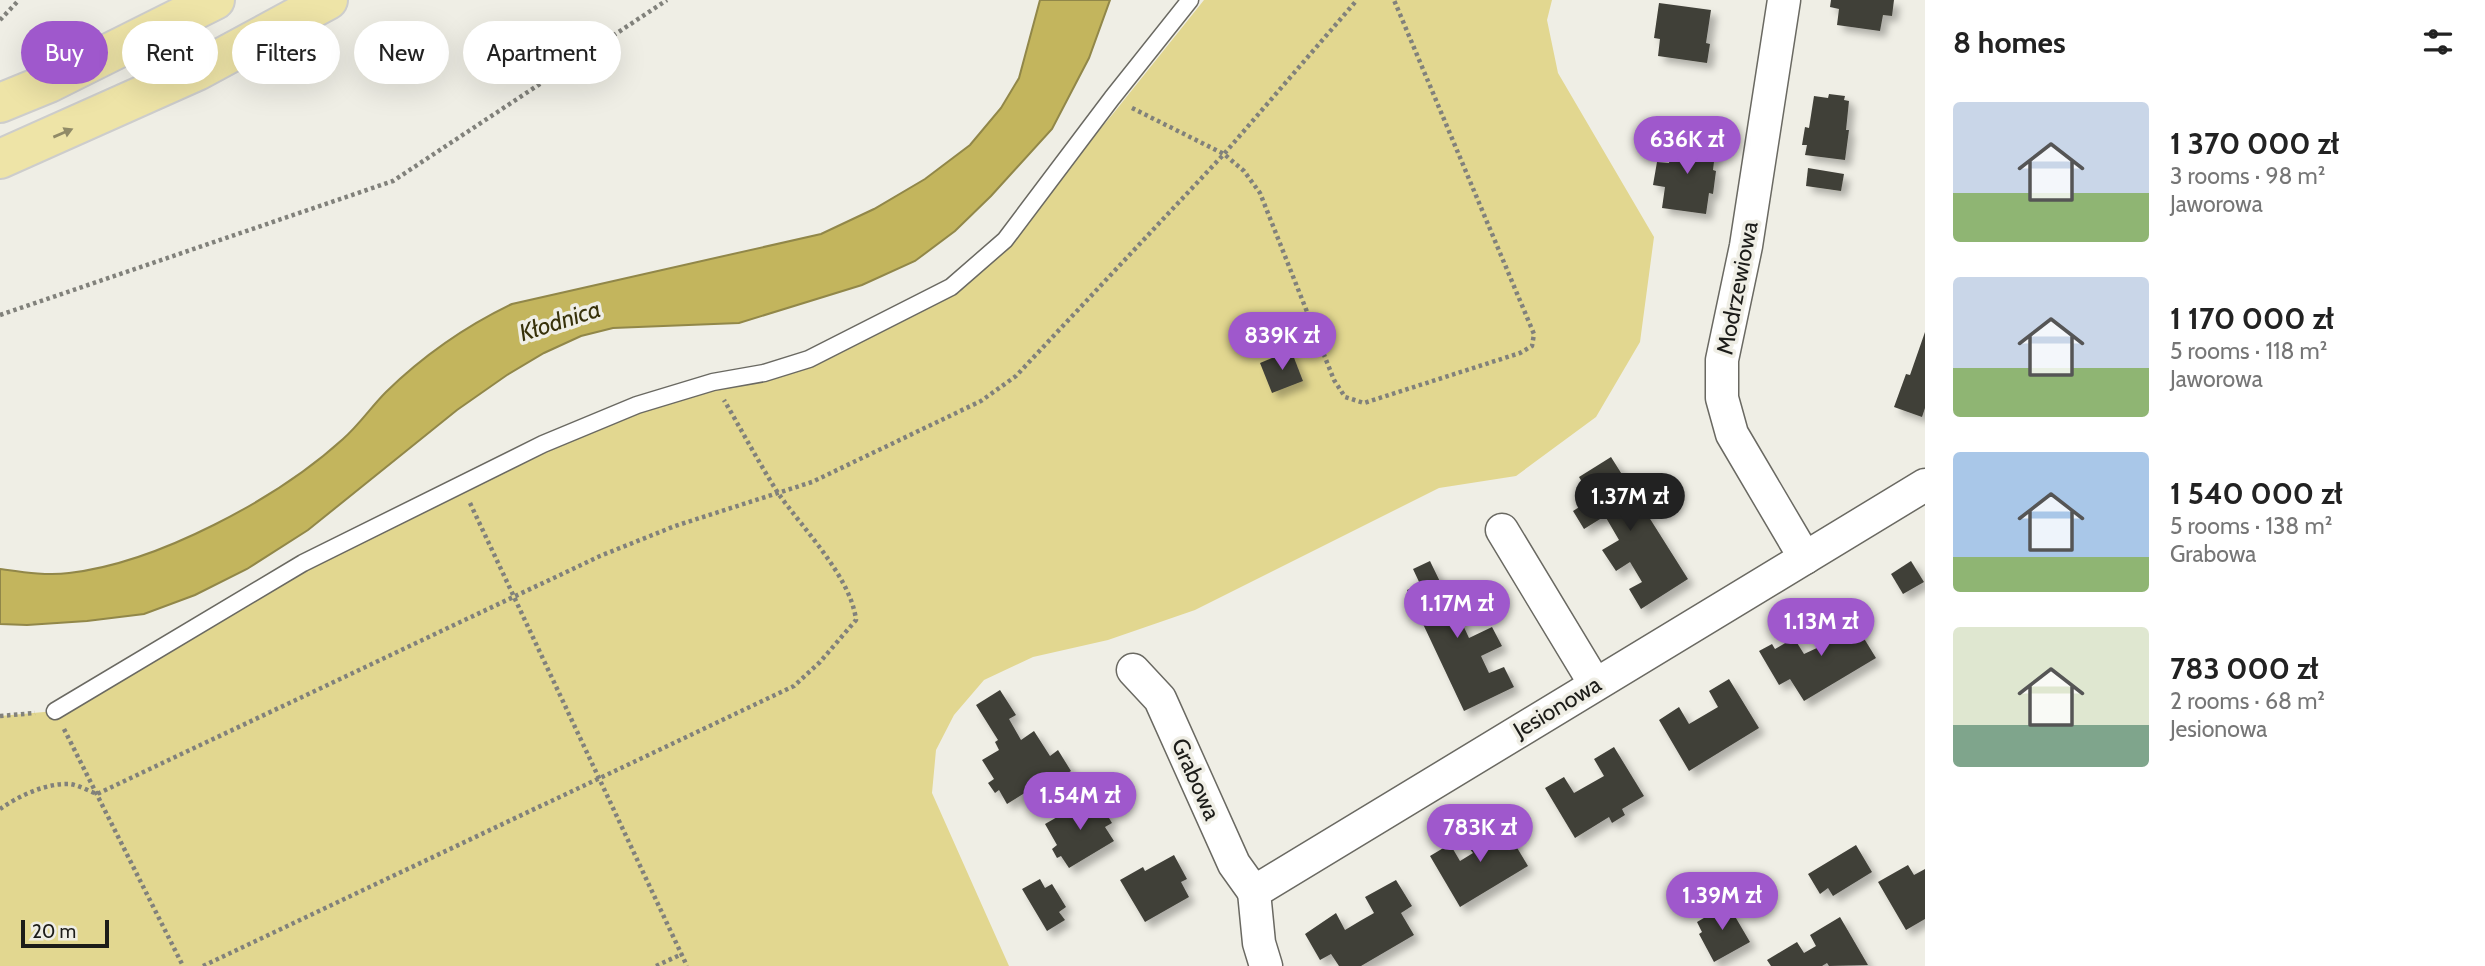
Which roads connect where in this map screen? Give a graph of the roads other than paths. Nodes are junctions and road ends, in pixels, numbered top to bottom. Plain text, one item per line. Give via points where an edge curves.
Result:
1 (215, 0) edge
2 (328, 0) edge
3 (1190, 0) edge
4 (1784, 0) edge
5 (0, 103) edge
6 (0, 159) edge
7 (1925, 485) edge
8 (1502, 530) dead end
9 (1805, 558) junction
10 (1133, 670) dead end
11 (1595, 684) junction
12 (55, 711) road end
13 (1254, 892) junction
14 (1266, 966) edge

1 - 5 main road
6 -> 2 main road via 197,71
3 - 12 lane via 1005,240 951,287 809,359 625,410 543,444 303,563
4 - 9 street, Modrzewiowa via 1722,359 1722,398 1732,434
7 - 9 street, Jesionowa
8 - 11 street
9 - 11 street, Jesionowa
10 - 13 street, Grabowa via 1160,699 1234,864
11 - 13 street, Jesionowa
13 - 14 street

